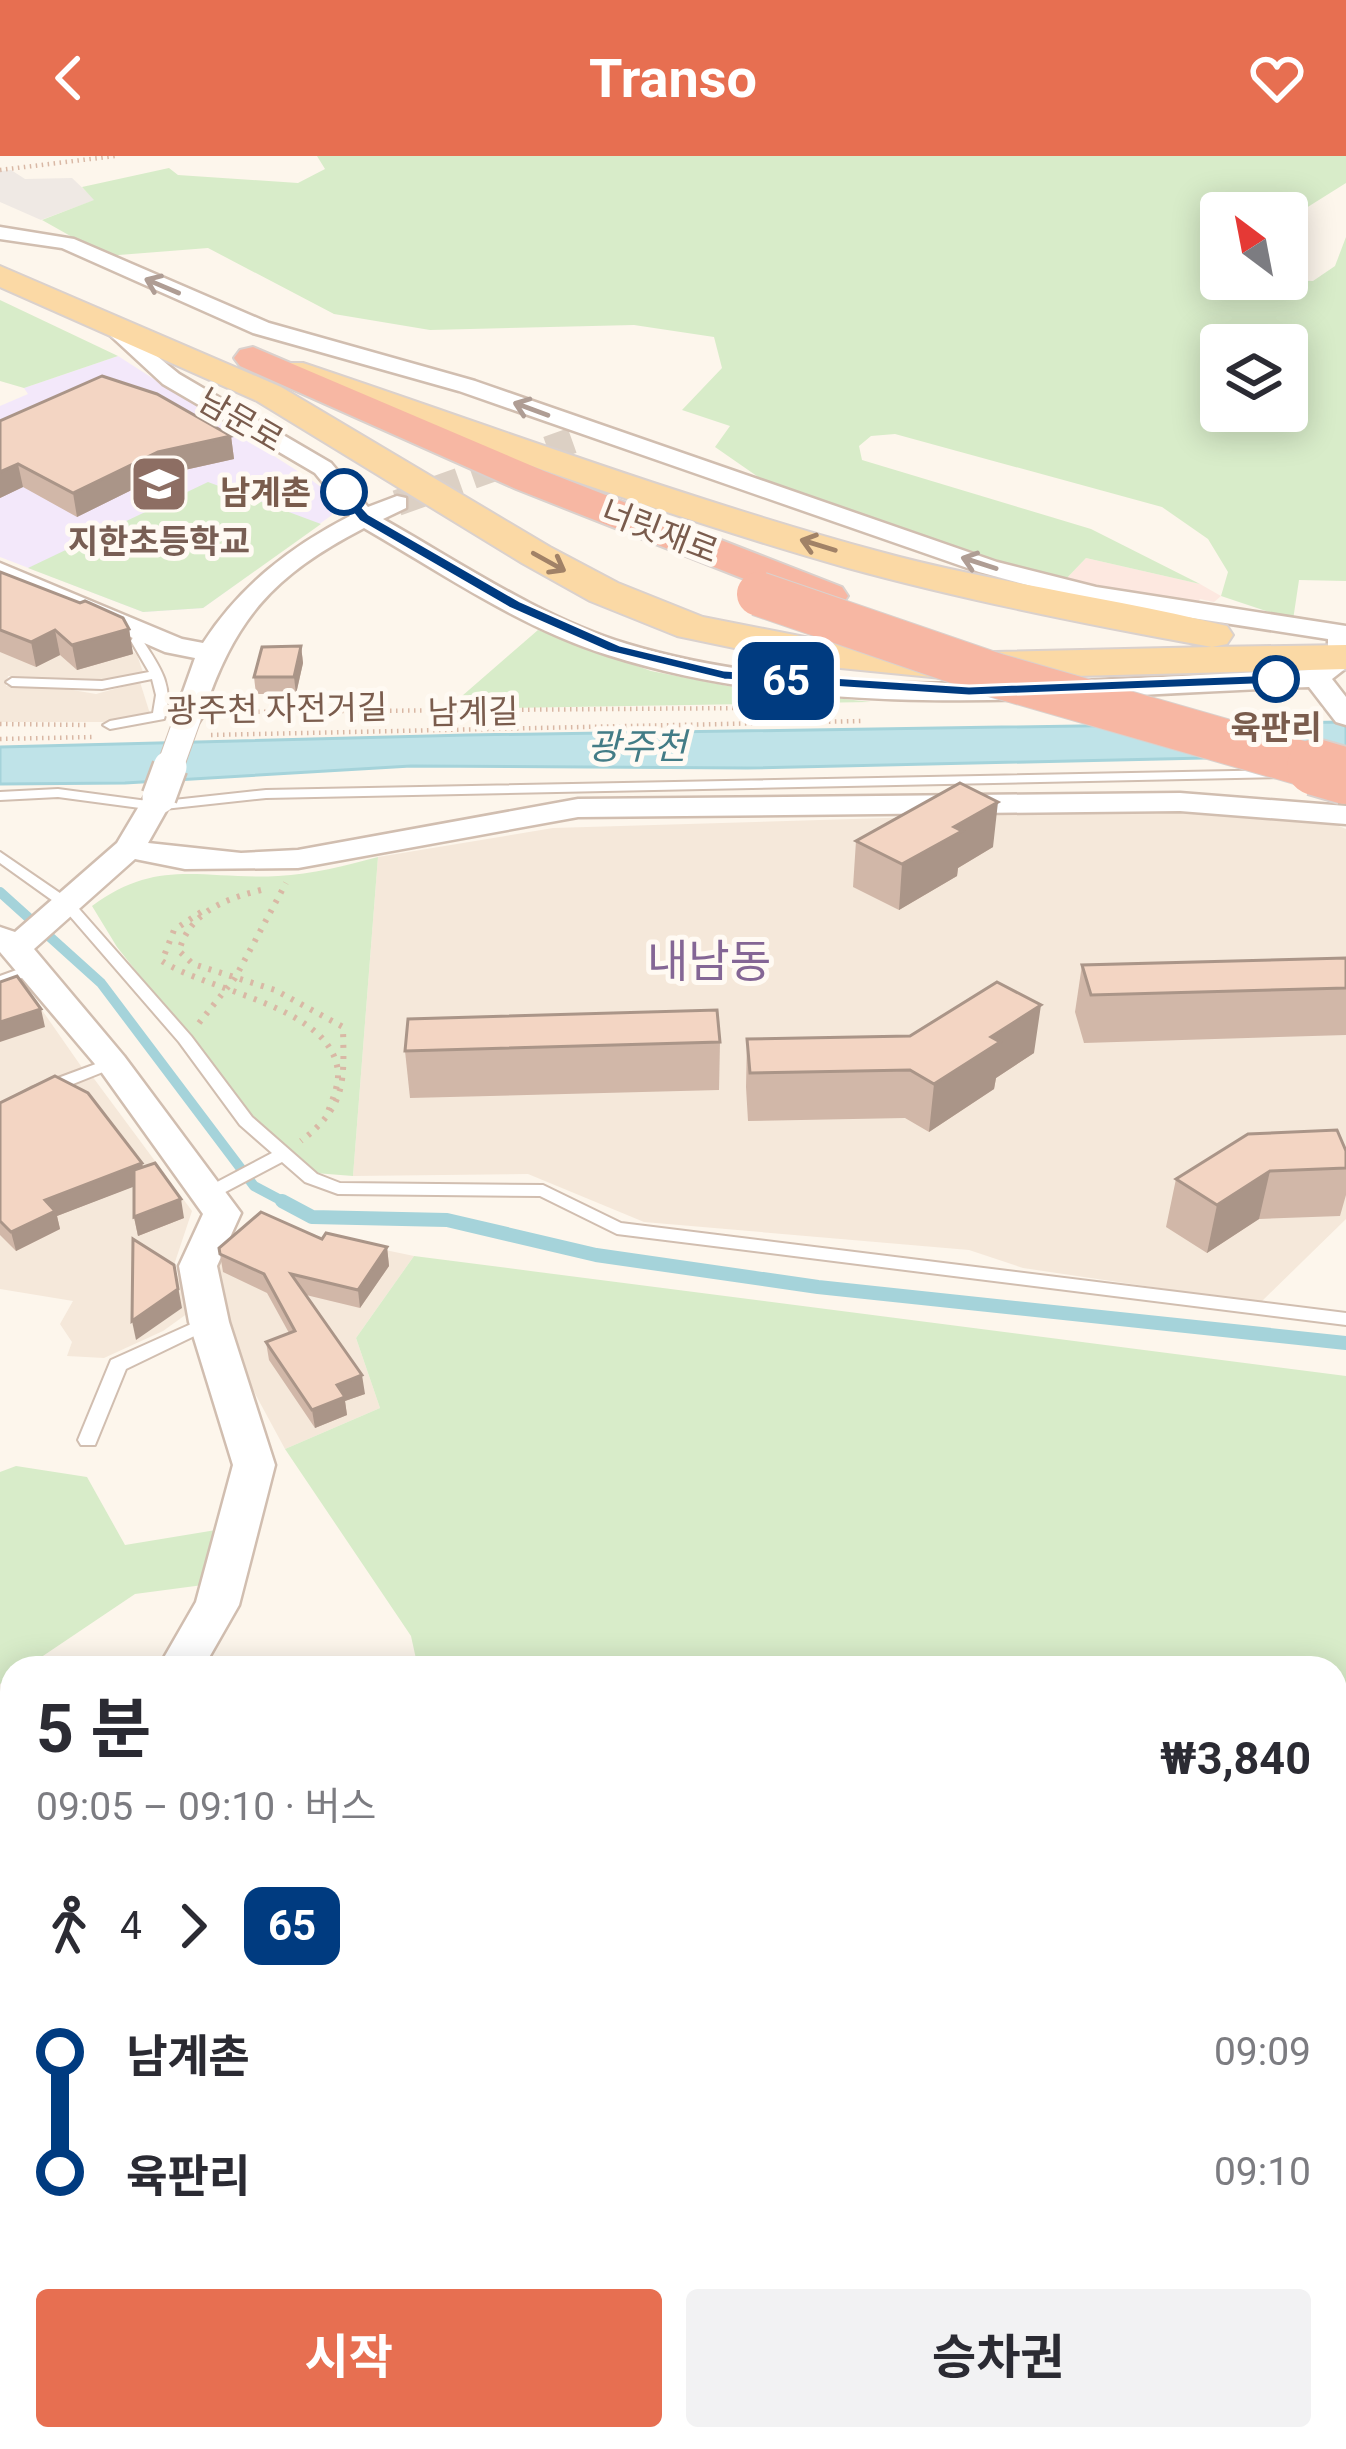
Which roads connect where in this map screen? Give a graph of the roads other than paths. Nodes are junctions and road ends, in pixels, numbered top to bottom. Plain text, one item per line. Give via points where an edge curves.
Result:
1 (0, 237) edge
2 (0, 274) edge
3 (119, 331) junction
4 (261, 376) junction
5 (397, 503) tunnel mouth
6 (364, 518) junction
7 (3, 575) edge
8 (143, 629) junction
9 (210, 652) junction
10 (1333, 656) junction
11 (158, 673) junction
12 (12, 682) dead end
13 (1341, 710) edge
14 (110, 725) road end
15 (1346, 752) edge
16 (1346, 776) edge
17 (1346, 786) edge
18 (0, 796) edge
19 (157, 802) junction
20 (1346, 815) edge
21 (129, 848) junction
22 (0, 856) edge
23 (62, 910) junction
24 (15, 955) edge
25 (112, 1063) junction
26 (0, 1112) edge
27 (280, 1156) junction
28 (219, 1188) junction
29 (1346, 1319) edge
30 (209, 1322) junction
31 (88, 1440) dead end
32 (187, 1656) edge

1 - 4 main road, 너릿재로
10 -> 1 street via 988,567 586,435 466,386 261,328 68,243
2 - 3 main road, 남문로
3 - 4 main road, 너릿재로
3 - 6 street, 남문로 via 172,379 322,468
10 -> 4 main road via 870,561
4 -> 10 main road via 536,555 692,626 820,653 952,666
4 - 15 highway, 너릿재로 via 826,596 1059,674
4 - 16 highway, 너릿재로, bridge via 608,536 759,594 1021,682
5 - 6 street
6 - 9 street via 288,566
6 - 10 street, 남문로 via 514,604 615,649 724,675 969,691
7 - 8 street
8 - 9 street
8 - 11 lane via 137,641
9 - 19 street, bridge via 196,720
10 - 13 street
11 - 12 lane via 95,688
11 - 14 lane via 166,696 159,716
17 - 19 lane via 1286,773
18 - 19 lane
19 - 21 street
20 - 21 street via 1157,802 578,808 500,818 289,872
21 - 23 street
22 - 23 lane
23 - 24 street
23 - 27 lane
24 - 25 street
25 - 26 lane
25 - 28 street
27 - 28 lane
27 - 29 lane via 338,1188 543,1191 617,1228
28 - 30 street via 222,1213 198,1266
30 - 31 lane via 118,1365
30 - 32 street via 254,1465 218,1605

